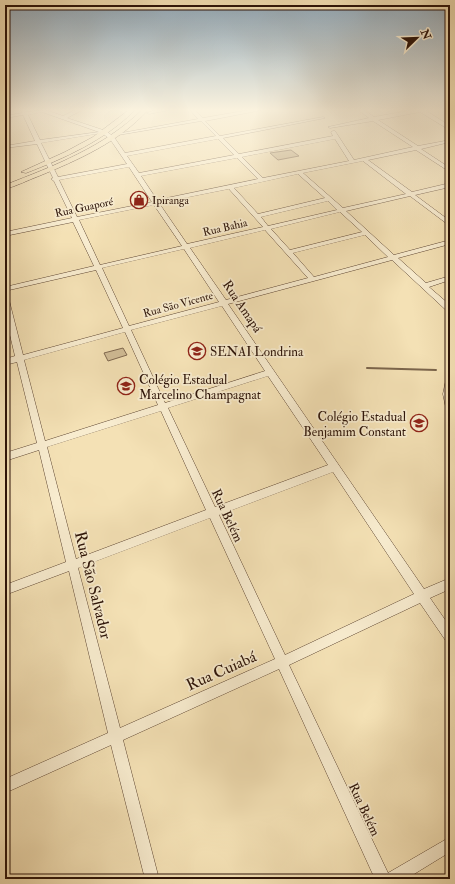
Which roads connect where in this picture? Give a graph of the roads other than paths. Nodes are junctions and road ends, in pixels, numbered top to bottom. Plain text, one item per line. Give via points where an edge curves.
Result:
1 (42, 151) edge
2 (77, 151) edge
3 (86, 151) edge
4 (122, 151) edge
5 (144, 151) edge
6 (232, 151) edge
7 (262, 151) edge
8 (346, 151) edge
9 (399, 151) edge
10 (421, 151) edge
11 (124, 155) junction
12 (237, 156) junction
13 (364, 158) junction
14 (352, 161) junction
15 (131, 165) junction
16 (51, 170) junction
17 (450, 170) edge
18 (299, 172) junction
19 (138, 175) junction
20 (5, 179) edge
21 (262, 180) junction
22 (450, 185) edge
23 (230, 186) junction
24 (5, 187) edge
25 (411, 195) junction
26 (329, 199) junction
27 (156, 202) junction
28 (341, 210) junction
29 (257, 216) junction
30 (74, 219) junction
31 (450, 224) edge
32 (267, 228) junction
33 (366, 233) junction
34 (5, 234) edge
35 (450, 242) edge
36 (186, 247) junction
37 (289, 252) junction
38 (393, 257) junction
39 (98, 267) junction
40 (450, 278) edge
41 (312, 279) junction
42 (424, 286) junction
43 (5, 289) edge
44 (5, 300) edge
45 (224, 303) junction
46 (450, 309) edge
47 (126, 329) junction
48 (20, 358) junction
49 (5, 362) edge
50 (271, 372) junction
51 (450, 380) edge
52 (163, 407) junction
53 (450, 408) edge
54 (42, 446) junction
55 (5, 457) edge
56 (335, 467) junction
57 (212, 513) junction
58 (72, 565) junction
59 (450, 583) edge
60 (5, 590) edge
61 (422, 596) junction
62 (450, 637) edge
63 (282, 662) junction
64 (116, 736) junction
65 (5, 786) edge
66 (450, 844) edge
67 (152, 879) edge
68 (383, 879) edge
69 (392, 879) edge

1 - 16 street, Rua Belém
2 - 16 main road
3 - 16 main road
4 - 11 street, Rua Amapá
5 - 11 street
6 - 12 street
7 - 12 street
8 - 14 street
9 - 13 street, Rua Guaporé
10 - 17 street
11 - 15 street, Rua Amapá
12 - 19 street
12 - 21 street
13 - 14 street, Rua Guaporé
13 - 25 street
14 - 18 street, Rua Guaporé
15 - 16 street
15 - 19 street, Rua Amapá
16 - 20 main road
16 - 24 main road
16 - 30 street, Rua Belém
18 - 21 street, Rua Guaporé
18 - 26 street
19 - 27 street, Rua Amapá
21 - 23 street, Rua Guaporé
22 - 25 street, Rua Bahia
23 - 27 street, Rua Guaporé
23 - 29 street
25 - 28 street, Rua Bahia
25 - 31 street
26 - 28 street
26 - 29 street
27 - 30 street, Rua Guaporé
27 - 36 street, Rua Amapá
28 - 32 street, Rua Bahia
28 - 33 street
29 - 32 street
30 - 34 street, Rua Guaporé
30 - 39 street, Rua Belém
32 - 36 street, Rua Bahia
32 - 37 street
33 - 37 street
33 - 38 street
35 - 38 street, Rua São Vicente
36 - 39 street, Rua Bahia
36 - 45 street, Rua Amapá
37 - 41 street
38 - 41 street, Rua São Vicente
38 - 42 street
39 - 43 street, Rua Bahia
39 - 47 street, Rua Belém
40 - 42 street
41 - 45 street, Rua São Vicente
42 - 46 street
44 - 48 street, Rua São Salvador
45 - 47 street, Rua São Vicente
45 - 50 street, Rua Amapá
47 - 48 street, Rua São Vicente
47 - 52 street, Rua Belém
48 - 49 street, Rua São Vicente
48 - 54 street, Rua São Salvador
50 - 52 street
50 - 56 street, Rua Amapá
51 - 53 street via 447,394
52 - 54 street
52 - 57 street, Rua Belém
54 - 55 street
54 - 58 street, Rua São Salvador
56 - 57 street
56 - 61 street, Rua Amapá
57 - 58 street
57 - 63 street, Rua Belém
58 - 60 street
58 - 64 street, Rua São Salvador
59 - 61 street, Rua Cuiabá
61 - 62 street, Rua Amapá
61 - 63 street, Rua Cuiabá
63 - 64 street, Rua Cuiabá
63 - 68 street, Rua Belém
64 - 65 street, Rua Cuiabá
64 - 67 street, Rua São Salvador
66 - 69 street

